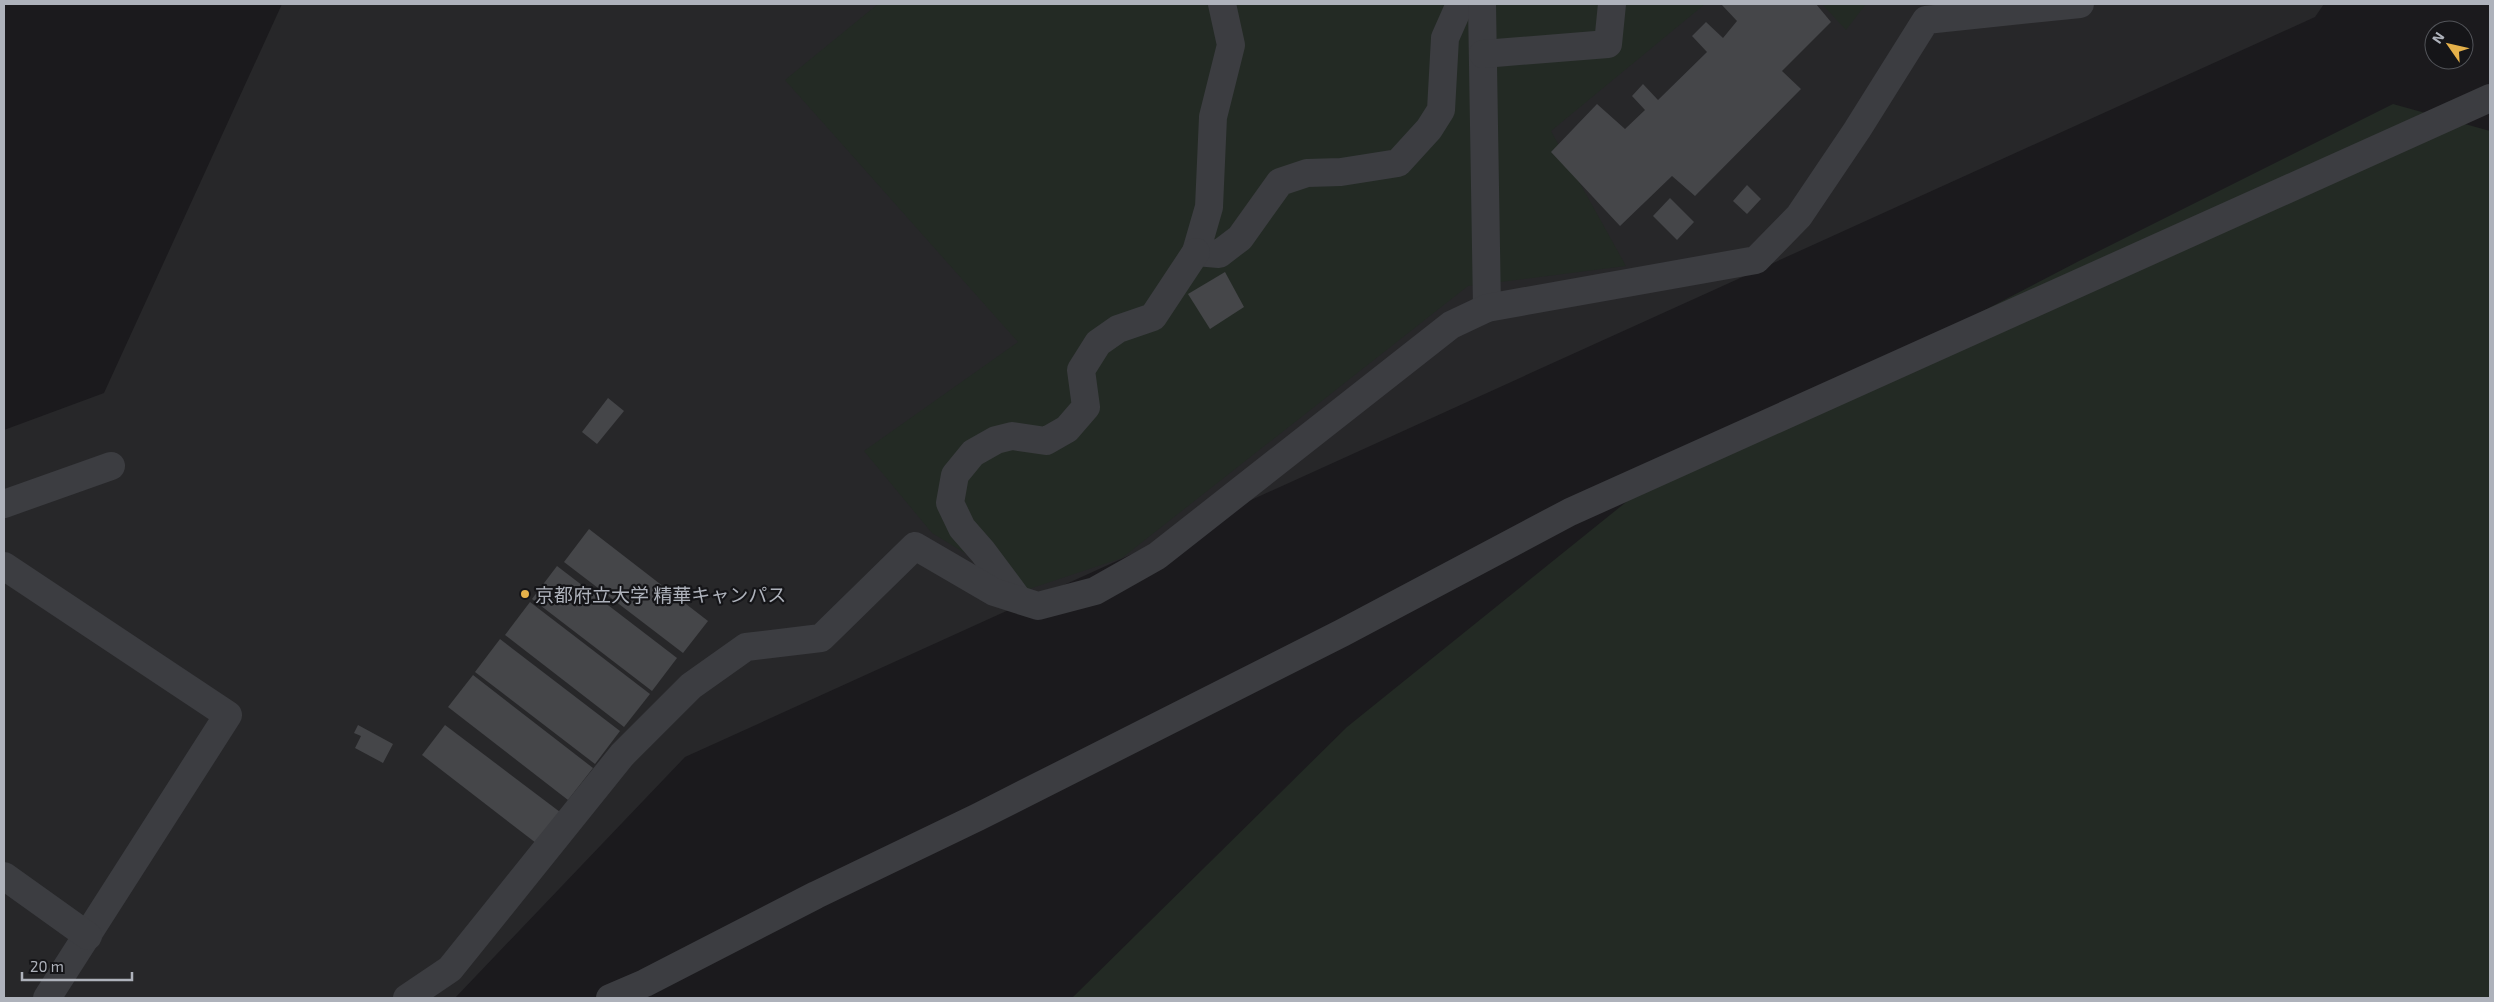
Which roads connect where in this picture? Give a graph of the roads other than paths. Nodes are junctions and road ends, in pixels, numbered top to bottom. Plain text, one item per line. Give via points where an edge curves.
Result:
1 (1222, 4) edge
2 (1460, 4) edge
3 (1482, 4) edge
4 (1612, 4) edge
5 (2080, 4) edge
6 (1931, 12) edge
7 (1483, 54) junction
8 (2490, 98) edge
9 (1196, 252) junction
10 (1487, 308) junction
11 (111, 466) dead end
12 (8, 507) edge
13 (4, 566) edge
14 (1018, 599) junction
15 (4, 876) edge
16 (88, 936) junction
17 (47, 998) edge
18 (407, 998) edge
19 (610, 998) edge

1 - 9 lane via 1231,45 1213,116 1209,207
2 - 9 lane via 1445,38 1441,110 1429,129 1398,163 1341,172 1307,173 1280,182 1240,238 1219,254
3 - 7 lane
4 - 7 lane via 1608,44
5 - 6 lane
6 - 10 lane via 1799,216 1756,260
7 - 10 lane
8 - 19 lane via 1570,512 1342,633 978,818
9 - 14 lane via 1152,317 1118,329 1098,343 1081,370 1086,407 1067,429 1046,441 1012,436 996,440 973,453 955,475 950,503 962,528
10 - 14 lane via 1451,325 1157,556 1095,591 1038,606
11 - 12 lane
13 - 16 lane via 228,715
14 - 18 lane via 994,592 916,546 821,638 746,647 691,686 622,755 450,969
15 - 16 lane
16 - 17 lane

